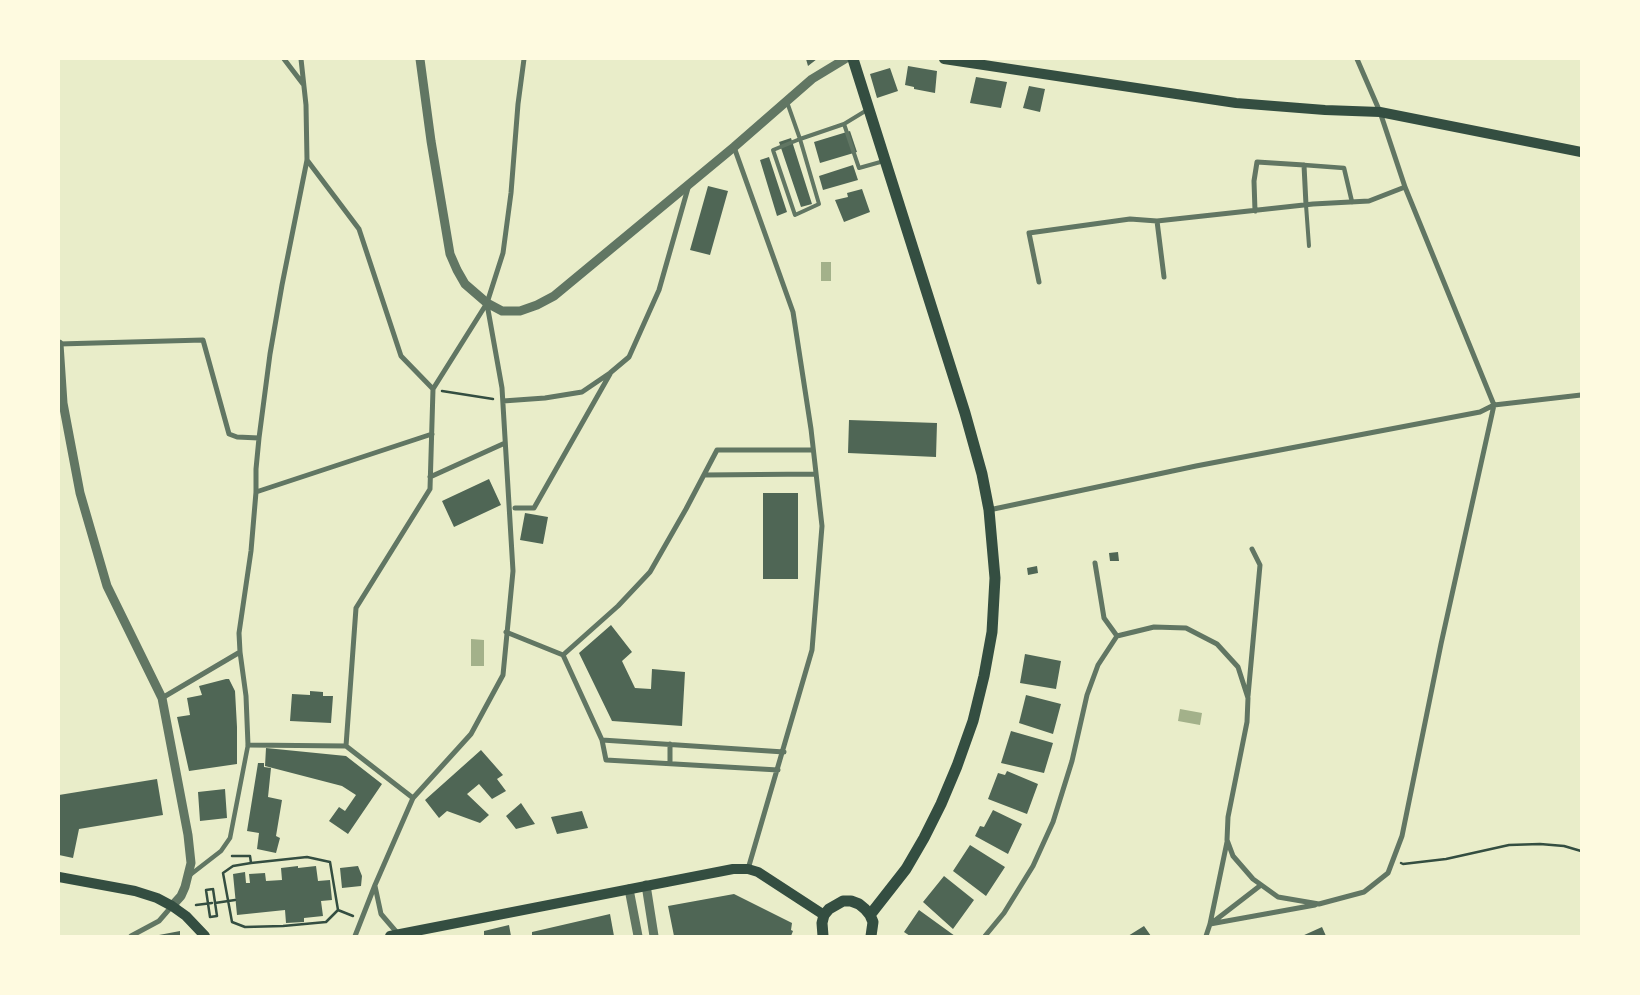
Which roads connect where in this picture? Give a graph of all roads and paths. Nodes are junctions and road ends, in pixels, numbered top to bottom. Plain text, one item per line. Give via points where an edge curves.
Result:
1 (284, 59) edge
2 (301, 59) edge
3 (420, 59) edge
4 (524, 59) edge
5 (845, 59) edge
6 (853, 59) edge
7 (944, 59) edge
8 (1356, 59) edge
9 (304, 86) junction
10 (787, 101) junction
11 (868, 109) junction
12 (1380, 112) junction
13 (844, 124) junction
14 (800, 139) junction
15 (734, 147) junction
16 (1581, 152) edge
17 (307, 160) junction
18 (885, 161) junction
19 (1304, 166) junction
20 (688, 185) junction
21 (1405, 188) junction
22 (1352, 202) junction
23 (1306, 205) junction
24 (1255, 211) junction
25 (1157, 221) junction
26 (1309, 246) dead end
27 (1164, 277) dead end
28 (1039, 282) dead end
29 (487, 304) junction
30 (59, 344) edge
31 (610, 373) junction
32 (433, 389) junction
33 (1581, 395) edge
34 (503, 401) junction
35 (1494, 405) junction
36 (432, 434) junction
37 (259, 438) junction
38 (505, 443) junction
39 (813, 450) junction
40 (815, 474) junction
41 (704, 475) junction
42 (430, 477) junction
43 (256, 492) junction
44 (515, 508) dead end
45 (989, 510) junction
46 (1252, 549) dead end
47 (1095, 564) dead end
48 (506, 632) junction
49 (1118, 636) junction
50 (240, 652) junction
51 (563, 655) junction
52 (162, 698) junction
53 (1248, 698) junction
54 (602, 740) junction
55 (670, 744) junction
56 (248, 745) junction
57 (346, 746) junction
58 (784, 752) junction
59 (670, 763) junction
60 (778, 770) junction
61 (413, 798) junction
62 (1227, 840) junction
63 (1581, 851) edge
64 (232, 856) dead end
65 (1394, 858) junction
66 (251, 863) junction
67 (748, 869) junction
68 (189, 876) junction
69 (59, 877) edge
70 (374, 885) junction
71 (646, 885) junction
72 (1261, 885) junction
73 (629, 888) junction
74 (235, 900) dead end
75 (228, 901) junction
76 (212, 903) junction
77 (1319, 904) junction
78 (172, 906) junction
79 (196, 906) dead end
80 (338, 910) junction
81 (824, 915) junction
82 (870, 915) junction
83 (362, 918) junction
84 (1210, 924) junction
85 (131, 936) edge
86 (206, 936) edge
87 (355, 936) edge
88 (394, 936) edge
89 (638, 936) edge
90 (654, 936) edge
91 (823, 936) edge
92 (872, 936) edge
93 (985, 936) edge
94 (1206, 936) edge

1 - 9 street
2 - 9 street
3 - 29 street via 450,254 465,284
4 - 29 street via 503,252
5 - 10 street via 812,79
6 - 11 main road
7 - 12 main road via 1236,103
8 - 12 street
9 - 17 street
10 - 14 lane
10 - 15 street
11 - 13 lane
11 - 18 main road
12 - 16 main road
12 - 21 street
13 - 14 lane
13 - 18 lane via 859,168
14 - 14 lane via 819,204 795,215 773,150
15 - 20 street
15 - 39 street via 793,312
17 - 32 street via 359,229 401,356
17 - 37 street via 278,311
18 - 45 main road via 965,413
19 - 22 street via 1344,168
19 - 23 street
19 - 24 street via 1256,162
20 - 29 street via 554,296 520,311 502,310
20 - 31 street via 659,290 629,357
21 - 22 street via 1369,201
21 - 35 street
22 - 23 street
23 - 24 street
23 - 26 lane
24 - 25 street
25 - 27 street
25 - 28 street via 1130,219 1028,233
29 - 32 street
29 - 34 street
30 - 37 street via 203,340 229,434
30 - 52 street via 63,403 80,493 107,586
31 - 34 street via 582,392
31 - 44 street via 534,508
32 - 34 path
32 - 36 street
33 - 35 street
34 - 38 street
35 - 45 street via 1480,412 1206,464
35 - 65 street via 1402,836
36 - 42 street
36 - 43 street
37 - 43 street
38 - 42 street
38 - 48 street via 513,571
39 - 40 street
39 - 41 street via 717,450
40 - 41 street
40 - 58 street via 822,526 812,650
41 - 51 street via 650,572 618,606
42 - 57 street via 430,489 356,608
43 - 50 street via 239,633
45 - 82 main road via 995,578 992,632 973,721 957,766 924,838 906,869
46 - 53 street via 1260,565
47 - 49 street via 1104,618
48 - 51 street
48 - 61 street via 503,675 471,734
49 - 53 street via 1154,627 1186,628 1217,644 1238,667
49 - 93 street via 1098,665 1087,695 1072,761 1053,822 1033,866 1004,913
50 - 52 street
50 - 56 street
51 - 54 street
52 - 68 street via 188,836
53 - 62 street via 1247,722 1228,818
54 - 55 street
54 - 59 street via 606,760
55 - 58 street
55 - 59 street
56 - 57 street
56 - 68 street via 230,838 221,851
57 - 61 street
58 - 60 street
59 - 60 street
60 - 67 street
61 - 70 street
62 - 72 street via 1234,856
62 - 84 street
63 - 65 path via 1540,844 1509,845 1446,859 1403,864
64 - 66 path via 250,856
65 - 77 street via 1388,873 1364,892
66 - 75 path via 233,866 223,873
66 - 80 path via 307,857 330,862
67 - 71 main road
67 - 81 main road via 758,872
68 - 78 street via 181,896
69 - 78 main road via 135,892
70 - 83 street
70 - 88 street via 382,914
71 - 73 main road
71 - 90 street
72 - 77 street via 1278,896
72 - 84 street
73 - 88 main road
73 - 89 street
74 - 75 path
75 - 76 path
75 - 80 path via 232,922 245,927 326,922
76 - 76 path via 217,916 210,917
76 - 76 path via 206,890 213,889
76 - 79 path
77 - 84 street
78 - 85 street via 159,921
78 - 86 main road
80 - 83 path
81 - 82 main road via 843,901 858,904
81 - 91 main road
82 - 92 main road
83 - 87 street
84 - 94 street

